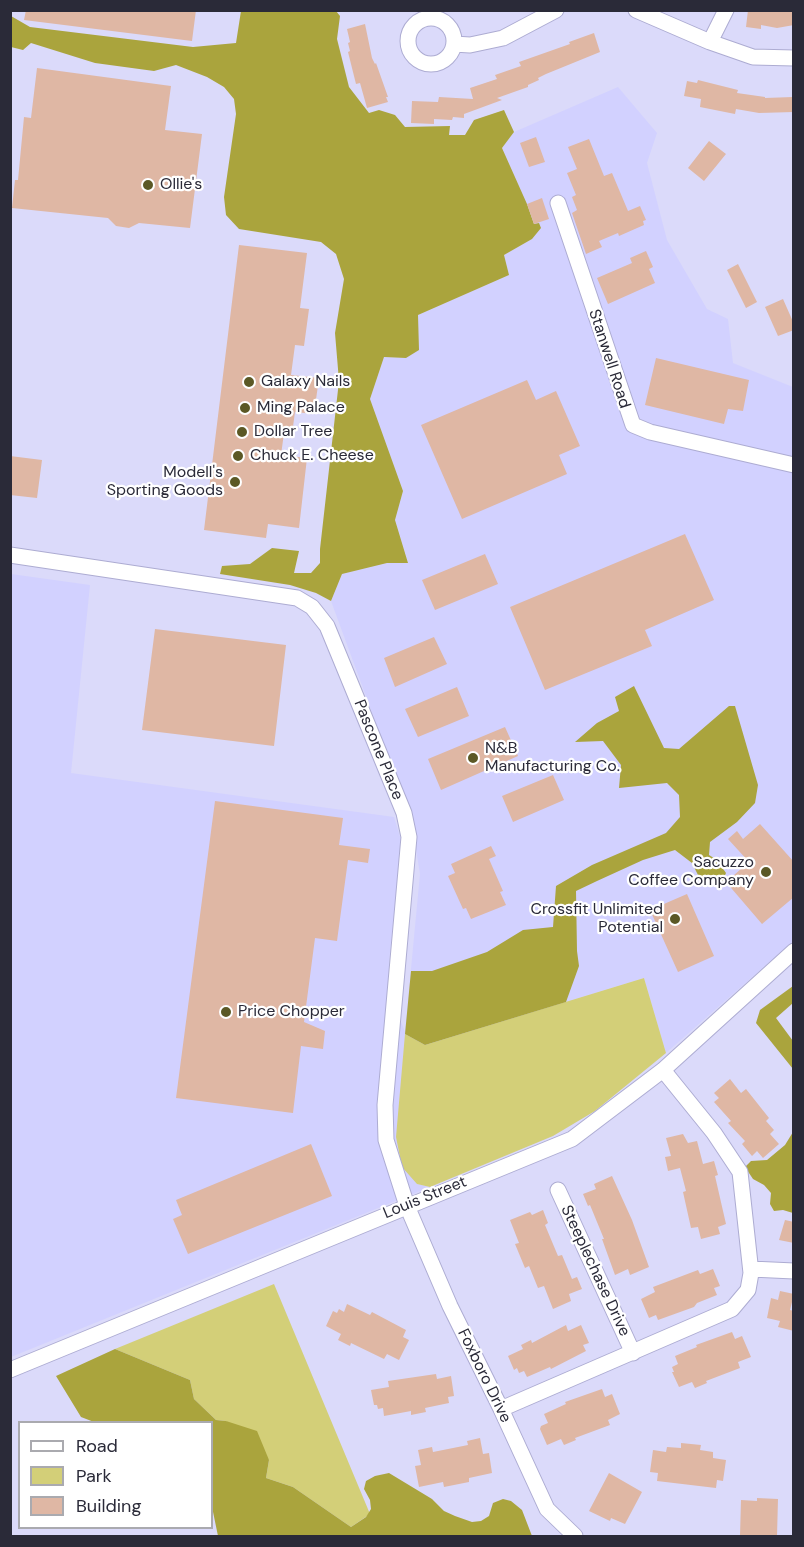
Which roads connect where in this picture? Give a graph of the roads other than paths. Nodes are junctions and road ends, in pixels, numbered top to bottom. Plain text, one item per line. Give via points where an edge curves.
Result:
1 (556, 10) edge
2 (636, 10) edge
3 (726, 10) edge
4 (710, 42) junction
5 (454, 44) dead end
6 (794, 58) edge
7 (558, 203) dead end
8 (794, 465) edge
9 (10, 555) edge
10 (794, 951) edge
11 (663, 1070) junction
12 (558, 1190) dead end
13 (407, 1206) junction
14 (751, 1269) junction
15 (794, 1270) edge
16 (633, 1353) junction
17 (10, 1370) edge
18 (501, 1409) junction
19 (574, 1536) edge

1 - 5 street via 503,38
2 - 4 street
3 - 4 street
4 - 6 street via 753,57
7 - 8 street, Stanwell Road via 633,425
9 - 13 street, Pascone Place via 297,598 312,607 327,626 403,811 409,837 384,1105 386,1140
10 - 11 street, Louis Street
11 - 13 street, Louis Street via 572,1139
11 - 14 street, Steeplechase Drive via 740,1172
12 - 16 street, Steeplechase Drive
13 - 17 street, Louis Street
13 - 18 street, Foxboro Drive
14 - 15 street
14 - 16 street, Steeplechase Drive via 748,1290 732,1309
16 - 18 street, Steeplechase Drive
18 - 19 street, Foxboro Drive via 546,1509

